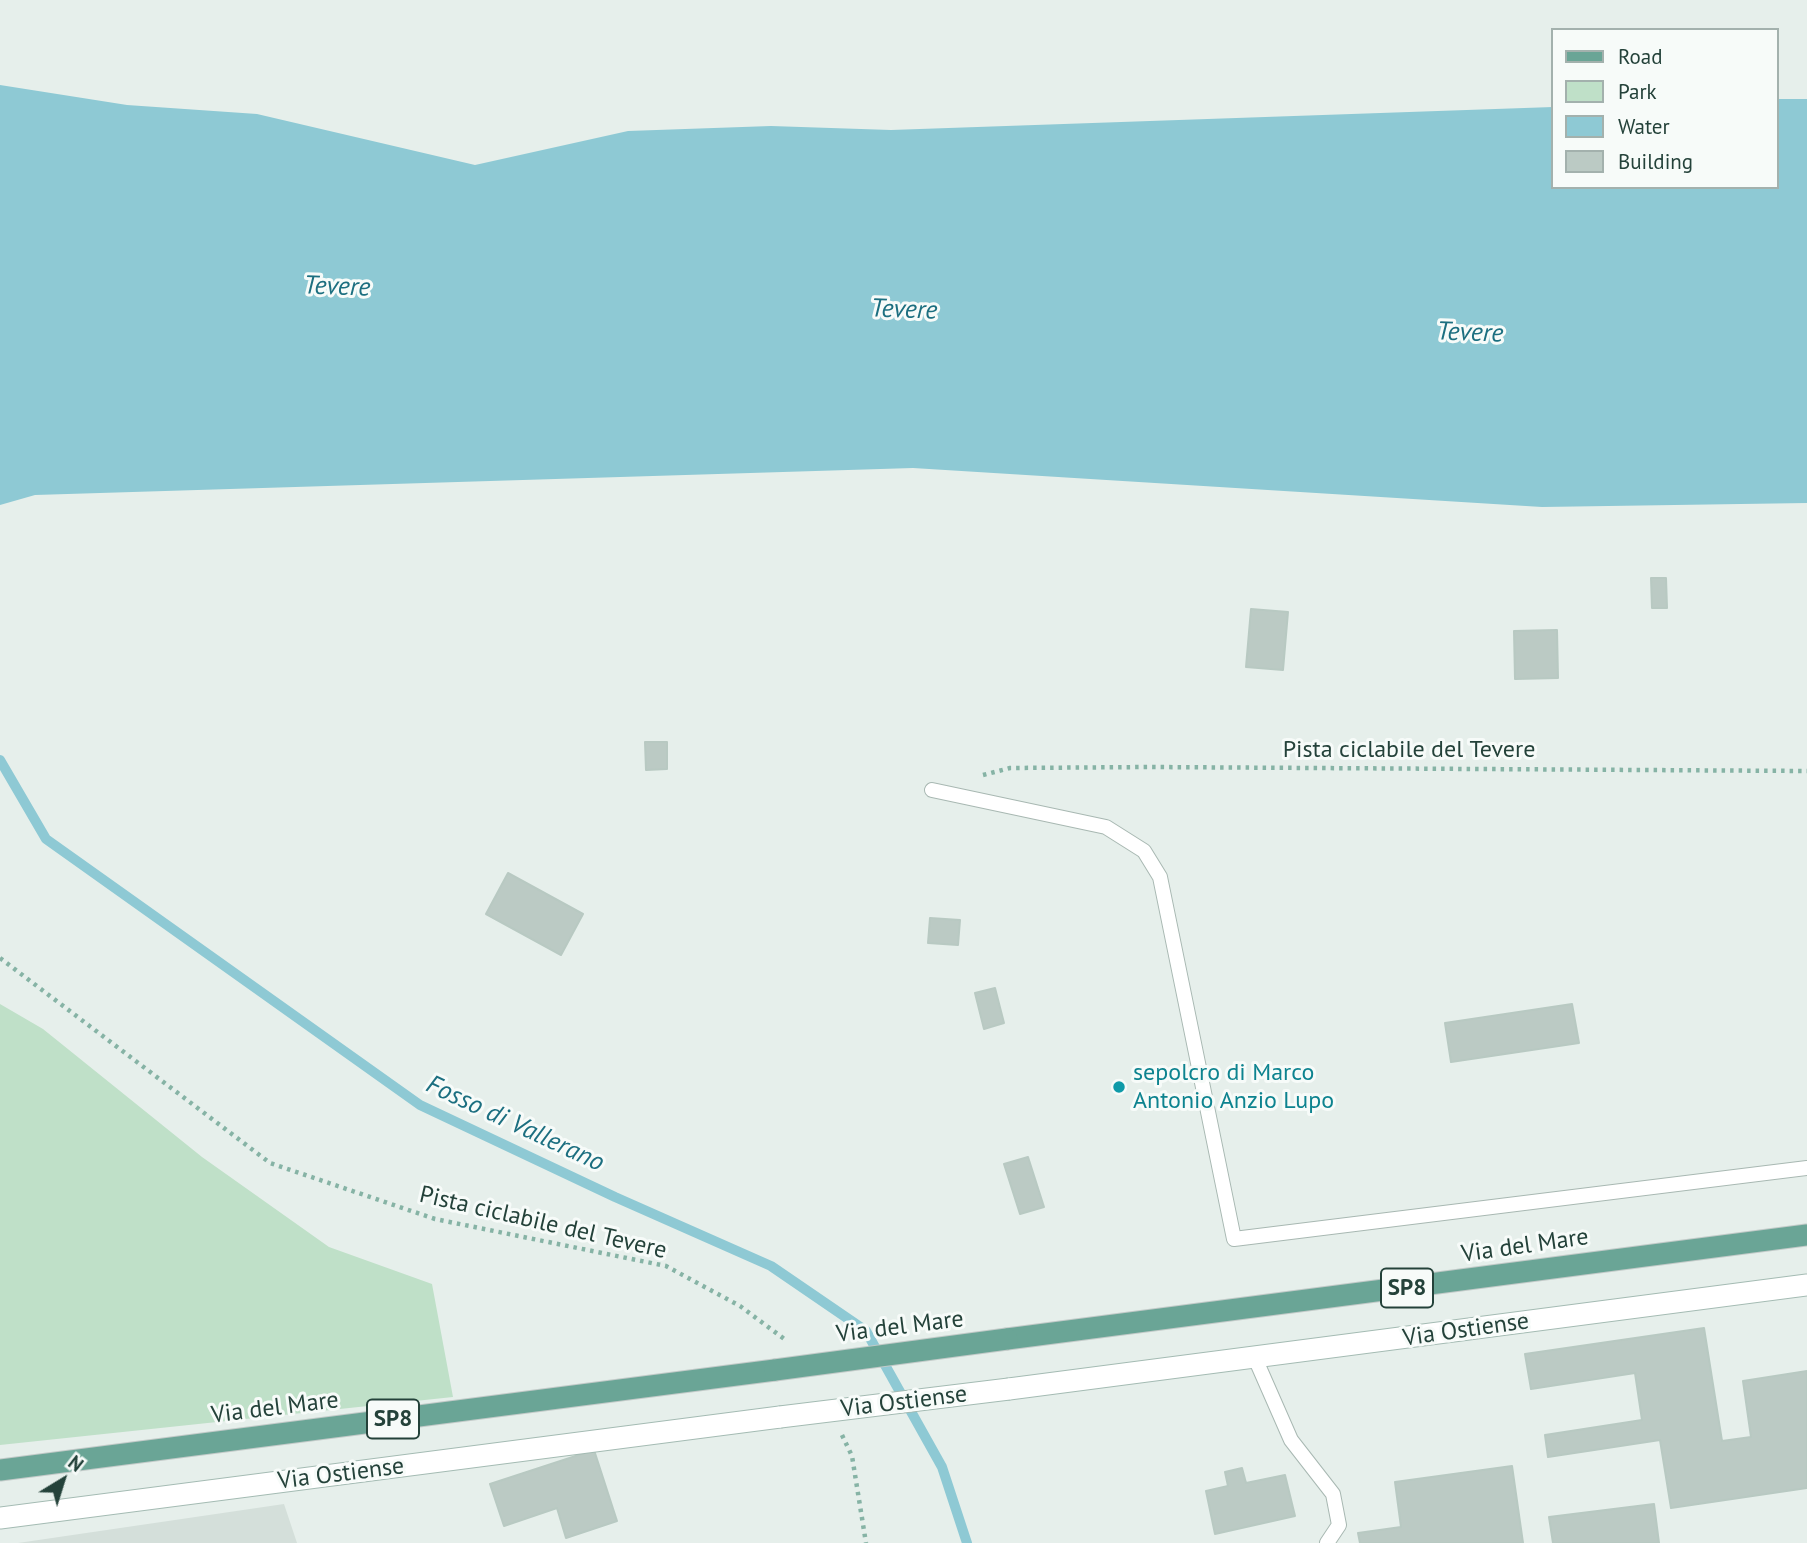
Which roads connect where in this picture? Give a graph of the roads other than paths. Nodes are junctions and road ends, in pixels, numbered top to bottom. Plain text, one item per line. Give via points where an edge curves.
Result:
1 (932, 790) dead end
2 (1807, 1168) edge
3 (1807, 1235) edge
4 (1807, 1285) edge
5 (1255, 1358) junction
6 (4, 1468) edge
7 (0, 1518) edge
8 (1327, 1543) edge

1 - 2 lane via 1106,827 1144,851 1160,877 1234,1239
3 - 6 main road, Via del Mare / SP8, bridge
4 - 5 main road, Via Ostiense
5 - 7 main road, Via Ostiense, bridge
5 - 8 lane via 1291,1440 1333,1494 1339,1525

